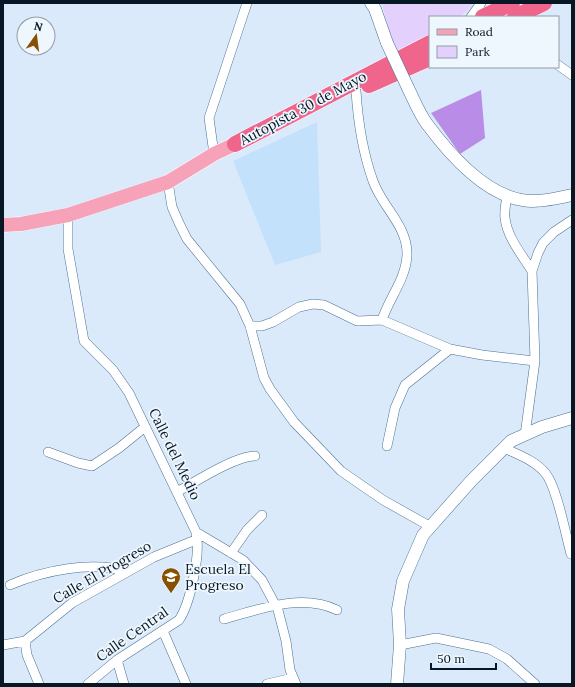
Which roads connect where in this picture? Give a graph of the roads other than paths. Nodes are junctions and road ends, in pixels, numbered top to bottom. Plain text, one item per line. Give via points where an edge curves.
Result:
1 (247, 3) edge
2 (481, 3) edge
3 (512, 3) edge
4 (544, 3) edge
5 (373, 5) edge
6 (472, 16) edge
7 (485, 16) edge
8 (517, 16) edge
9 (429, 44) edge
10 (429, 58) edge
11 (559, 67) edge
12 (572, 75) edge
13 (356, 92) junction
14 (234, 144) junction
15 (214, 154) junction
16 (168, 182) junction
17 (572, 195) edge
18 (507, 196) junction
19 (68, 215) junction
20 (572, 220) edge
21 (3, 225) edge
22 (532, 271) junction
23 (382, 320) junction
24 (250, 326) junction
25 (450, 349) junction
26 (535, 361) junction
27 (572, 418) edge
28 (145, 427) junction
29 (525, 435) junction
30 (387, 446) dead end
31 (504, 448) junction
32 (48, 452) dead end
33 (255, 456) dead end
34 (177, 492) junction
35 (262, 515) dead end
36 (431, 527) junction
37 (197, 535) junction
38 (231, 553) junction
39 (571, 554) dead end
40 (126, 572) junction
41 (10, 585) dead end
42 (276, 606) junction
43 (337, 610) dead end
44 (224, 619) dead end
45 (163, 631) junction
46 (25, 640) junction
47 (3, 645) edge
48 (400, 645) junction
49 (117, 660) junction
50 (295, 681) edge
51 (39, 684) edge
52 (88, 684) edge
53 (124, 684) edge
54 (186, 684) edge
55 (266, 684) edge
56 (396, 684) edge
57 (535, 684) edge

1 - 15 street via 209,118
2 - 6 street
3 - 7 highway
4 - 8 highway
5 - 18 main road, bridge via 387,43 426,122 450,153 483,182
9 - 14 highway, Autopista 30 de Mayo
10 - 13 highway, Autopista 30 de Mayo
11 - 12 street
13 - 14 highway, Autopista 30 de Mayo via 279,131
13 - 23 street via 359,125 373,181 379,197 402,230 407,254 404,274
14 - 15 main road
15 - 16 main road
16 - 19 main road
16 - 24 street via 172,207 187,239 240,304
17 - 18 main road via 532,201
18 - 22 street via 507,227 512,240
19 - 21 main road
19 - 28 street, Calle del Medio via 68,249 84,341 113,370 129,393
20 - 22 street via 543,243
22 - 26 street
23 - 24 street via 358,321 324,305 313,304 299,307 262,326
23 - 25 street
24 - 36 street via 257,357 270,389 294,422 341,471 364,488
25 - 26 street
25 - 30 street via 405,385 395,408
26 - 29 street
27 - 29 main road
28 - 32 street via 92,466
28 - 34 street, Calle del Medio
29 - 31 main road via 511,441
31 - 36 main road
31 - 39 street via 530,461 547,475
33 - 34 street via 234,462
34 - 37 street, Calle del Medio
35 - 38 street via 247,530
36 - 48 main road via 423,535 403,581 398,609
37 - 38 street
37 - 40 street, Calle El Progreso
37 - 45 street, Calle Central via 191,589 183,614
38 - 42 street via 243,560 262,580
40 - 41 street via 117,569 81,568 31,576
40 - 46 street, Calle El Progreso via 72,603
42 - 43 street via 305,601
42 - 44 street
42 - 50 street
45 - 49 street, Calle Central
45 - 54 street
46 - 47 street, Calle El Progreso
46 - 51 street via 27,655
48 - 56 main road
48 - 57 street via 436,638 489,649 507,659
49 - 52 street, Calle Central
49 - 53 street
50 - 55 street

